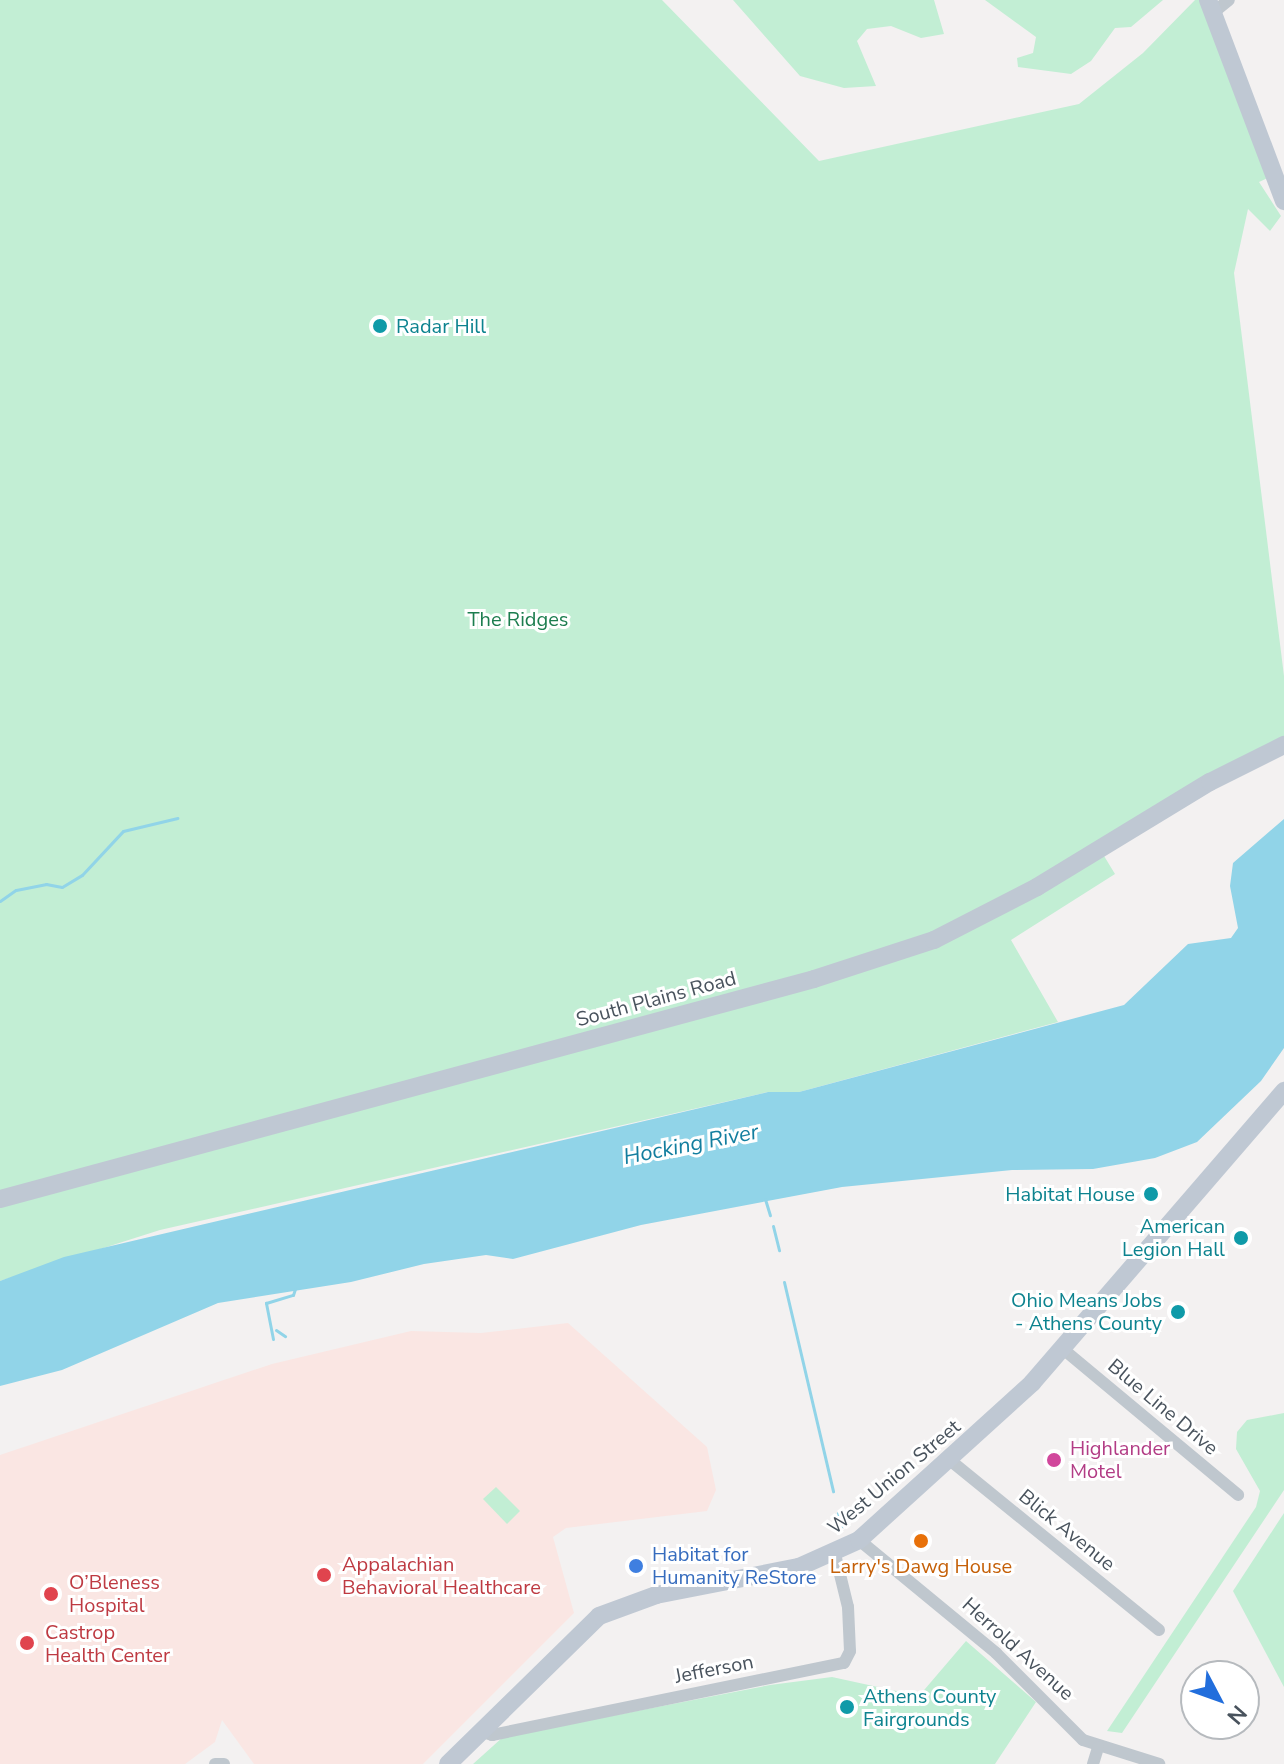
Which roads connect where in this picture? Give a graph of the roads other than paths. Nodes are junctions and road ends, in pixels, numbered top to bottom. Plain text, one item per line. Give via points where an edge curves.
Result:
1 (1229, 0) edge
2 (1211, 6) edge
3 (1284, 201) edge
4 (1284, 745) edge
5 (1284, 1091) edge
6 (0, 1199) edge
7 (1063, 1349) junction
8 (951, 1461) junction
9 (1238, 1495) dead end
10 (859, 1540) junction
11 (835, 1554) junction
12 (1159, 1630) dead end
13 (481, 1731) junction
14 (1098, 1748) junction
15 (448, 1764) edge
16 (1093, 1764) edge
17 (1159, 1764) edge

1 - 2 street
2 - 3 main road
4 - 6 main road, South Plains Road via 1210,782 1037,887 921,944 814,979
5 - 7 main road, West Union Street
7 - 8 main road, West Union Street
7 - 9 street, Blue Line Drive
8 - 10 main road, West Union Street
8 - 12 street, Blick Avenue
10 - 11 main road, West Union Street
10 - 14 street, Herrold Avenue via 996,1653 1083,1740
11 - 13 main road, West Union Street via 786,1571 656,1595 606,1612 583,1628
11 - 13 street, Jefferson via 848,1607 850,1651 844,1663 492,1735
13 - 15 main road, West Union Street
14 - 16 street
14 - 17 street, Herrold Avenue

